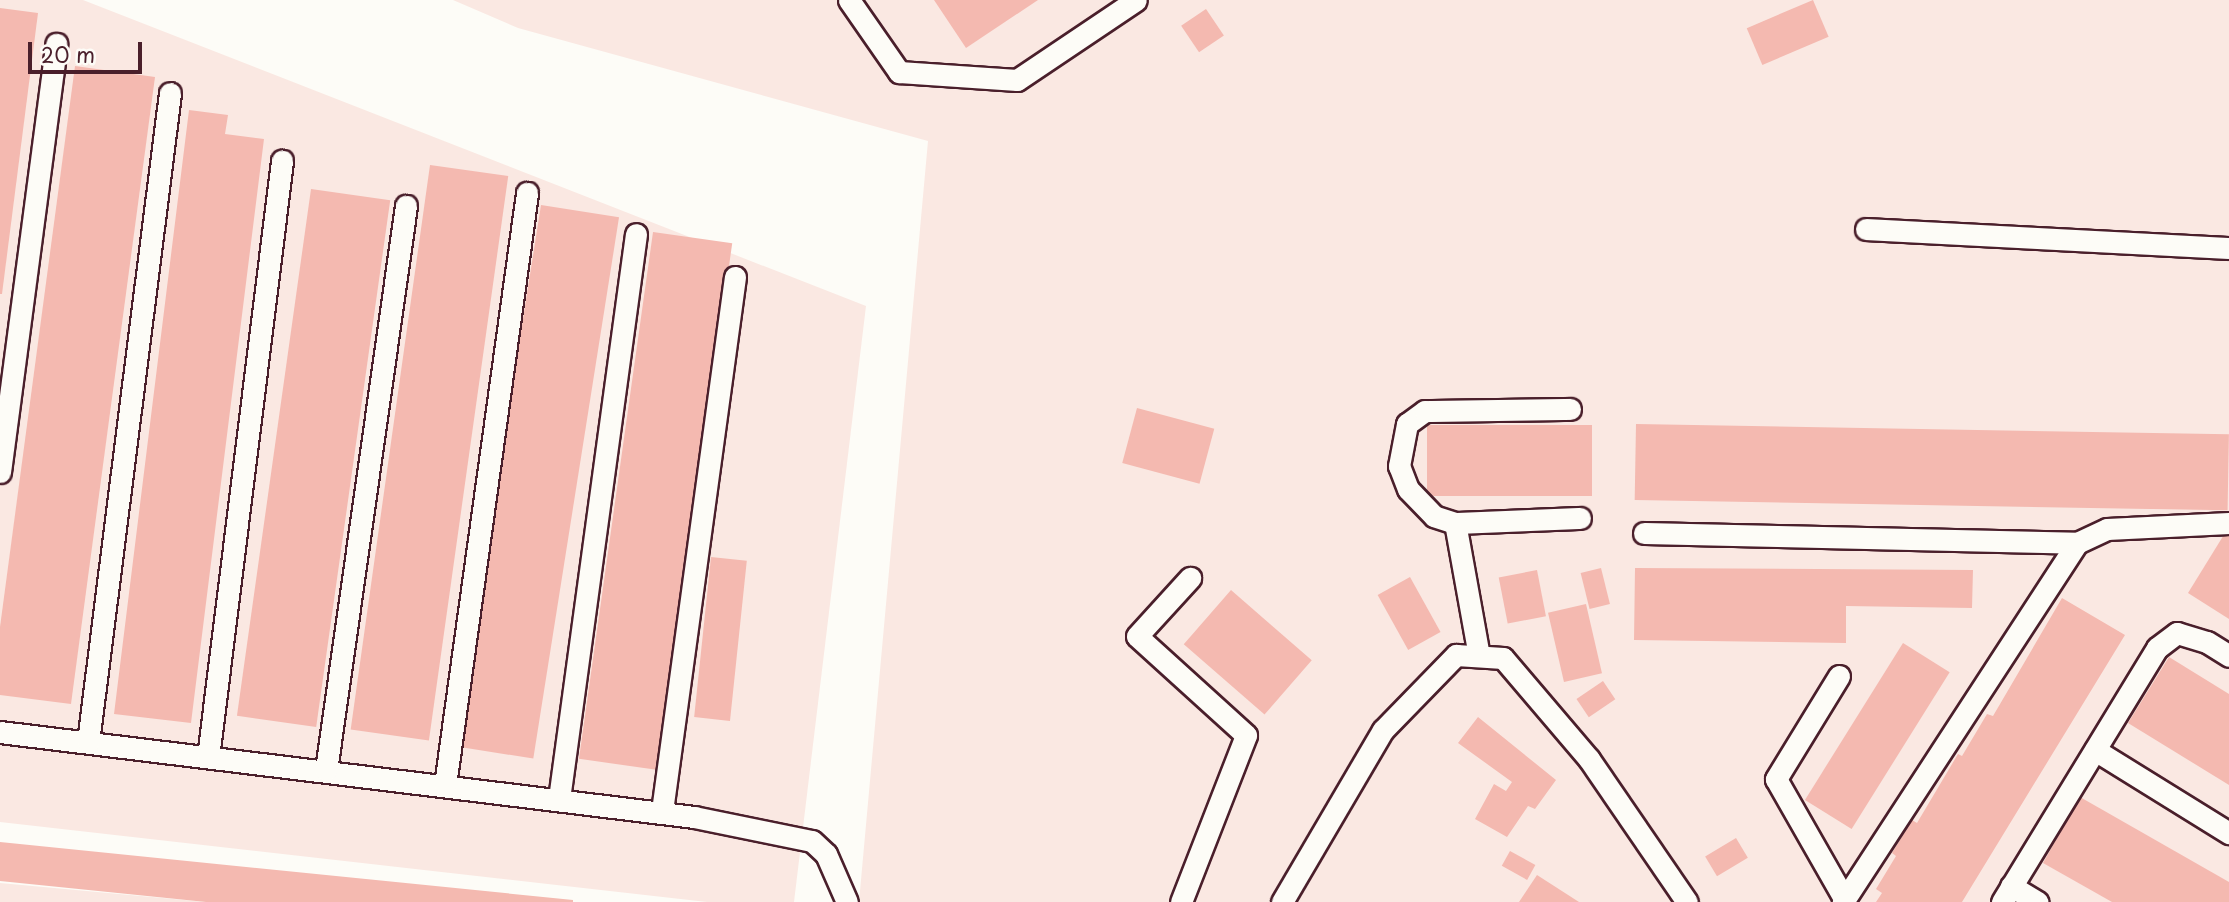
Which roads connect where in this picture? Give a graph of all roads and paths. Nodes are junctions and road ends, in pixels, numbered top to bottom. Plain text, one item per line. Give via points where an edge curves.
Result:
1 (849, 0) edge
2 (1136, 0) edge
3 (56, 44) dead end
4 (170, 93) dead end
5 (282, 161) dead end
6 (527, 192) dead end
7 (406, 206) dead end
8 (1866, 229) dead end
9 (636, 234) dead end
10 (2229, 248) edge
11 (735, 277) dead end
12 (1570, 409) dead end
13 (0, 472) edge
14 (1580, 518) dead end
15 (1455, 523) junction
16 (2229, 523) edge
17 (1644, 533) dead end
18 (2077, 543) junction
19 (1190, 579) dead end
20 (1479, 656) junction
21 (2229, 656) edge
22 (1839, 676) dead end
23 (0, 732) edge
24 (88, 742) junction
25 (2095, 750) junction
26 (208, 757) junction
27 (326, 771) junction
28 (445, 785) junction
29 (559, 799) junction
30 (662, 811) junction
31 (2229, 833) edge
32 (2007, 894) edge
33 (1844, 901) edge
34 (847, 902) edge
35 (1181, 902) edge
36 (1282, 902) edge
37 (1687, 902) edge
38 (2038, 902) edge

1 - 2 lane via 899,72 1017,80
3 - 13 lane
4 - 24 lane
5 - 26 lane
6 - 28 lane
7 - 27 lane
8 - 10 lane
9 - 29 lane
11 - 30 lane
12 - 15 lane via 1425,411 1407,424 1399,466 1408,489 1434,516
14 - 15 lane
15 - 20 lane
16 - 18 lane via 2106,529
17 - 18 lane
18 - 33 lane
19 - 35 lane via 1138,636 1246,735
20 - 36 lane via 1456,655 1383,730
20 - 37 lane via 1503,658 1589,759
21 - 25 lane via 2207,642 2177,633 2157,648
22 - 33 lane via 1776,779
23 - 24 lane
24 - 26 lane
25 - 31 lane
25 - 32 lane
26 - 27 lane
27 - 28 lane
28 - 29 lane
29 - 30 lane
30 - 34 lane via 812,841 826,854
32 - 38 lane

